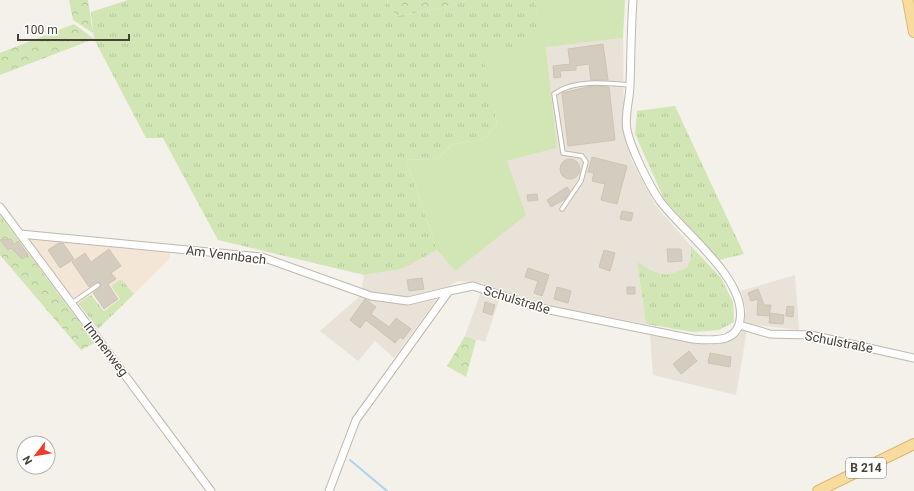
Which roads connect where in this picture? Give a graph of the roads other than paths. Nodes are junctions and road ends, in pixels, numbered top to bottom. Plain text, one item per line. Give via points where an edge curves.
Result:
1 (633, 0) edge
2 (908, 0) edge
3 (914, 32) edge
4 (630, 85) junction
5 (0, 207) edge
6 (562, 209) dead end
7 (20, 234) junction
8 (98, 285) dead end
9 (449, 291) junction
10 (72, 303) junction
11 (739, 325) junction
12 (914, 358) edge
13 (914, 444) edge
14 (211, 491) edge
15 (329, 491) edge
16 (818, 491) edge

1 - 4 street
2 - 3 main road
4 - 6 lane via 599,82 566,88 554,94 562,152 582,156 586,162 581,181
4 - 11 street via 627,129 636,156 660,201 731,283 742,311
5 - 7 street, Immenweg
7 - 9 street, Am Vennbach via 262,257 371,296 408,301
7 - 10 street, Immenweg
8 - 10 lane
9 - 11 street, Schulstraße via 473,286 540,308 693,339 726,338 735,333
9 - 15 street via 356,420
10 - 14 street, Immenweg
11 - 12 street, Schulstraße via 770,334 811,335
13 - 16 main road, B 214

